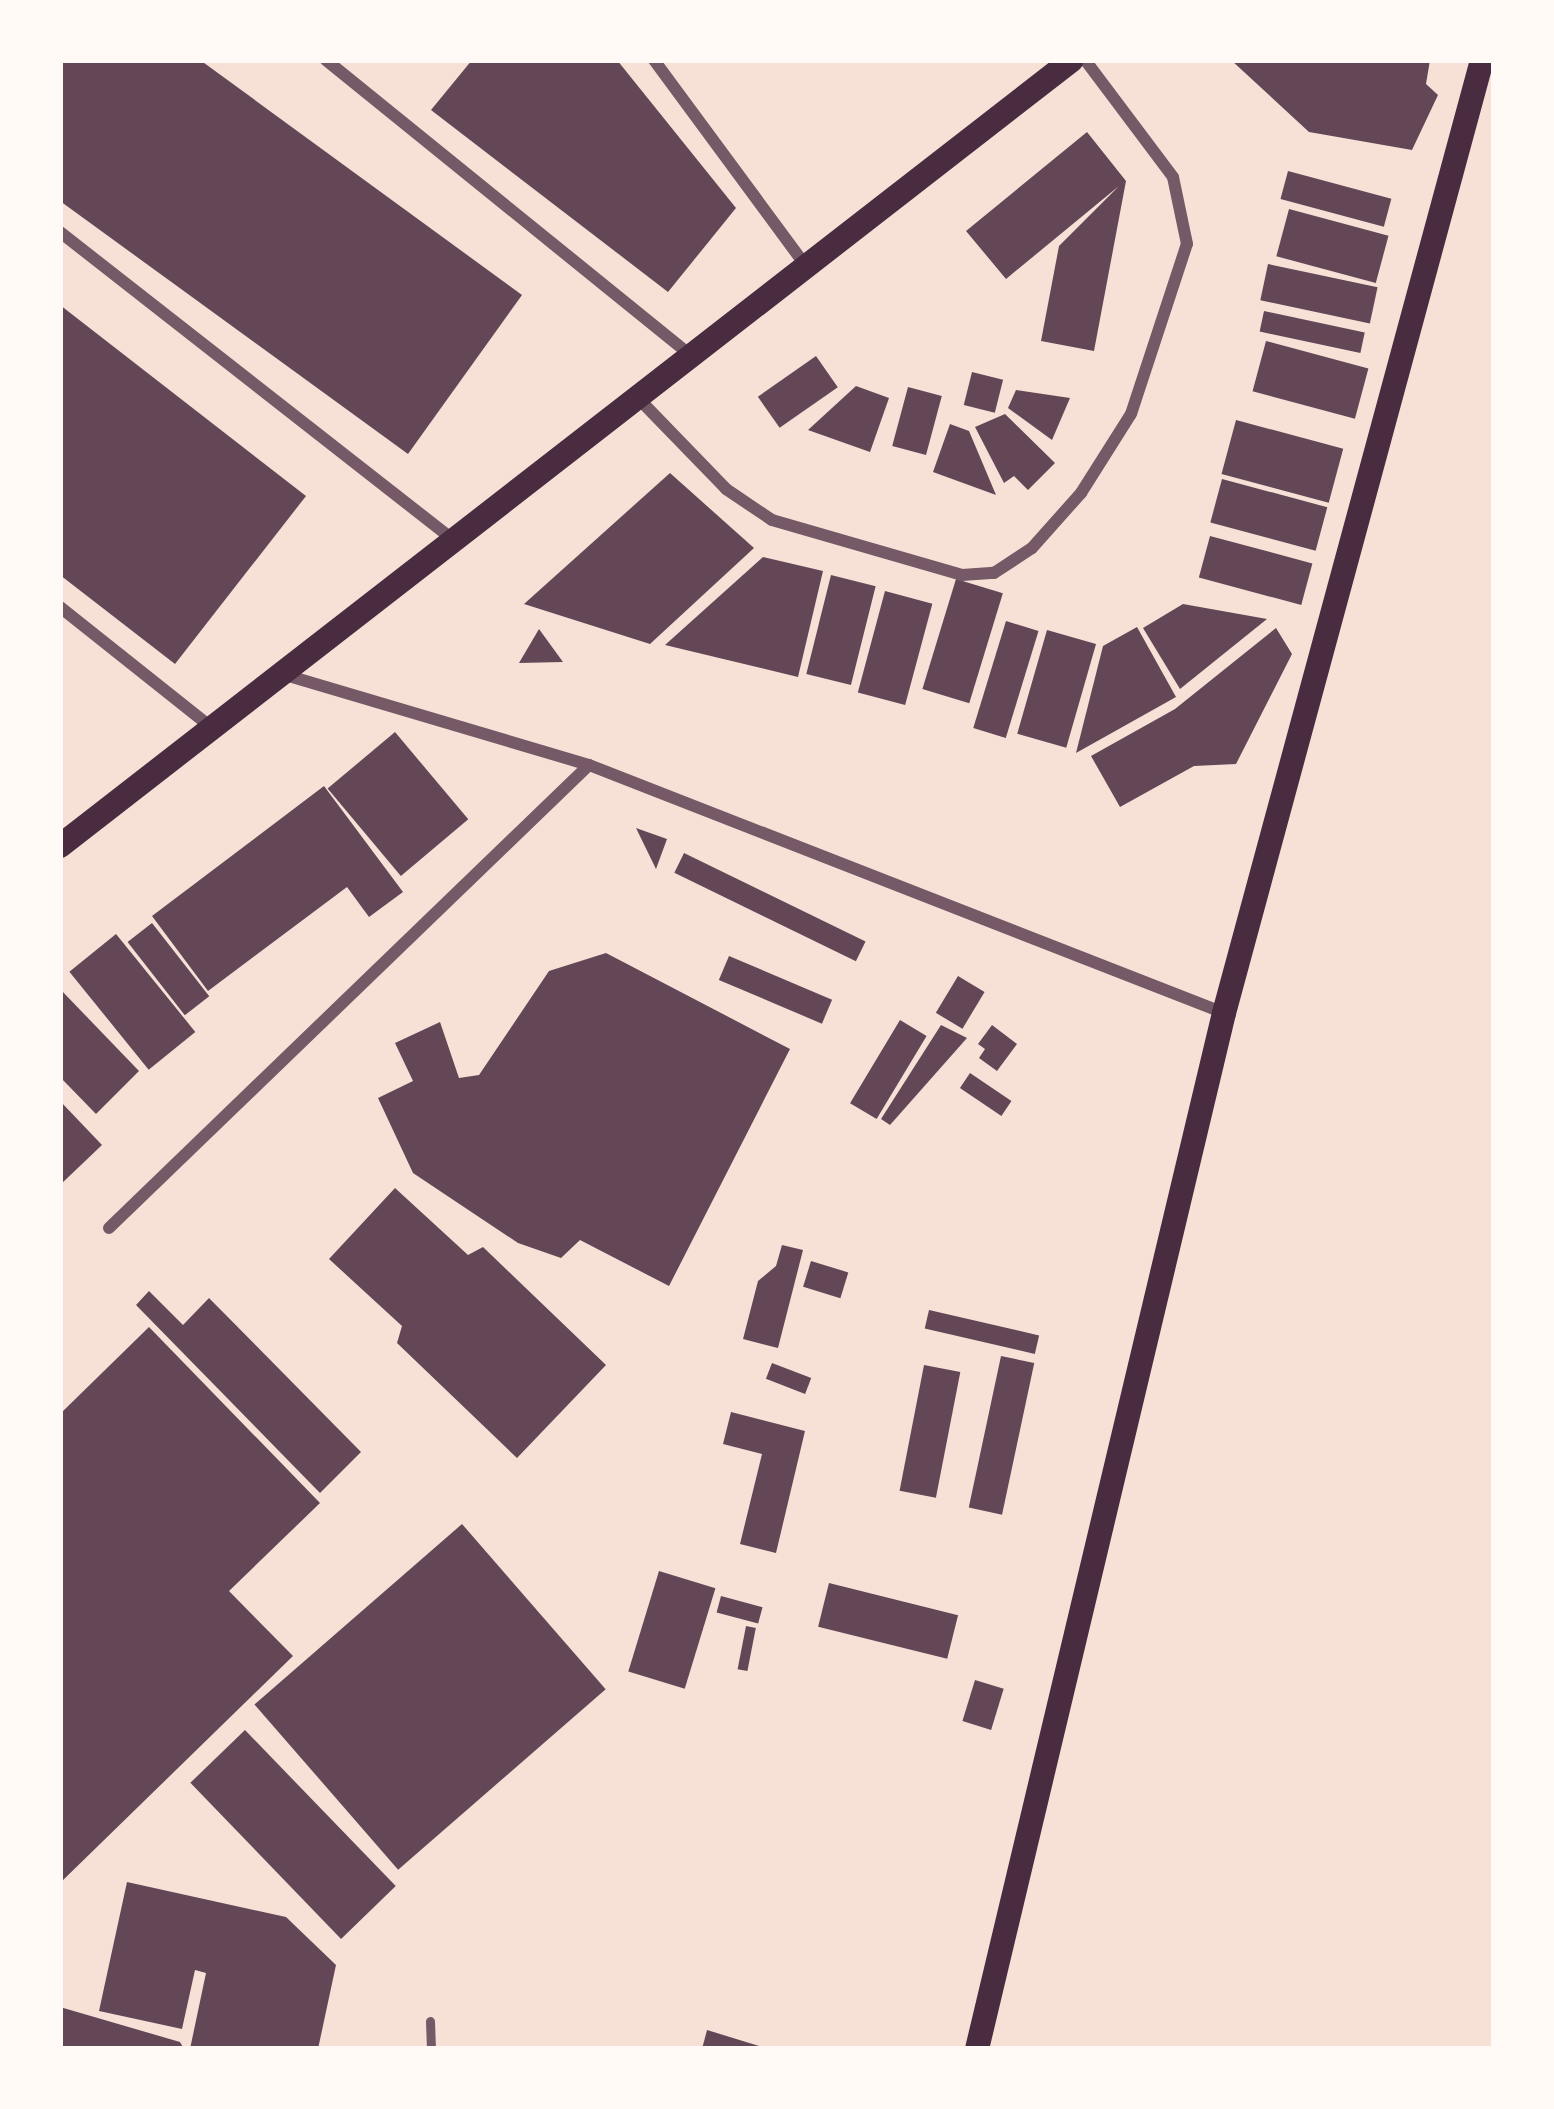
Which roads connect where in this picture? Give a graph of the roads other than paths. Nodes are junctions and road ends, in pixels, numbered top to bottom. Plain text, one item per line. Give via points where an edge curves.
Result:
1 (326, 60) edge
2 (654, 60) edge
3 (1072, 60) edge
4 (1084, 60) edge
5 (1482, 60) edge
6 (60, 232) edge
7 (806, 266) junction
8 (690, 355) junction
9 (636, 396) junction
10 (458, 544) junction
11 (65, 611) edge
12 (60, 626) edge
13 (281, 674) junction
14 (213, 729) junction
15 (589, 765) junction
16 (60, 847) edge
17 (1224, 1013) junction
18 (109, 1228) dead end
19 (430, 2020) dead end
20 (431, 2049) edge
21 (977, 2049) edge

1 - 8 street
2 - 7 street
3 - 7 main road
4 - 9 street via 1173,177 1187,244 1131,414 1081,493 1032,548 994,573 962,575 772,520 726,489
5 - 17 main road
6 - 10 street
7 - 8 main road
8 - 9 main road
9 - 10 main road
10 - 13 main road
11 - 12 street
11 - 14 street
13 - 14 main road
13 - 15 street
14 - 16 main road
15 - 17 street
15 - 18 street
17 - 21 main road
19 - 20 lane

